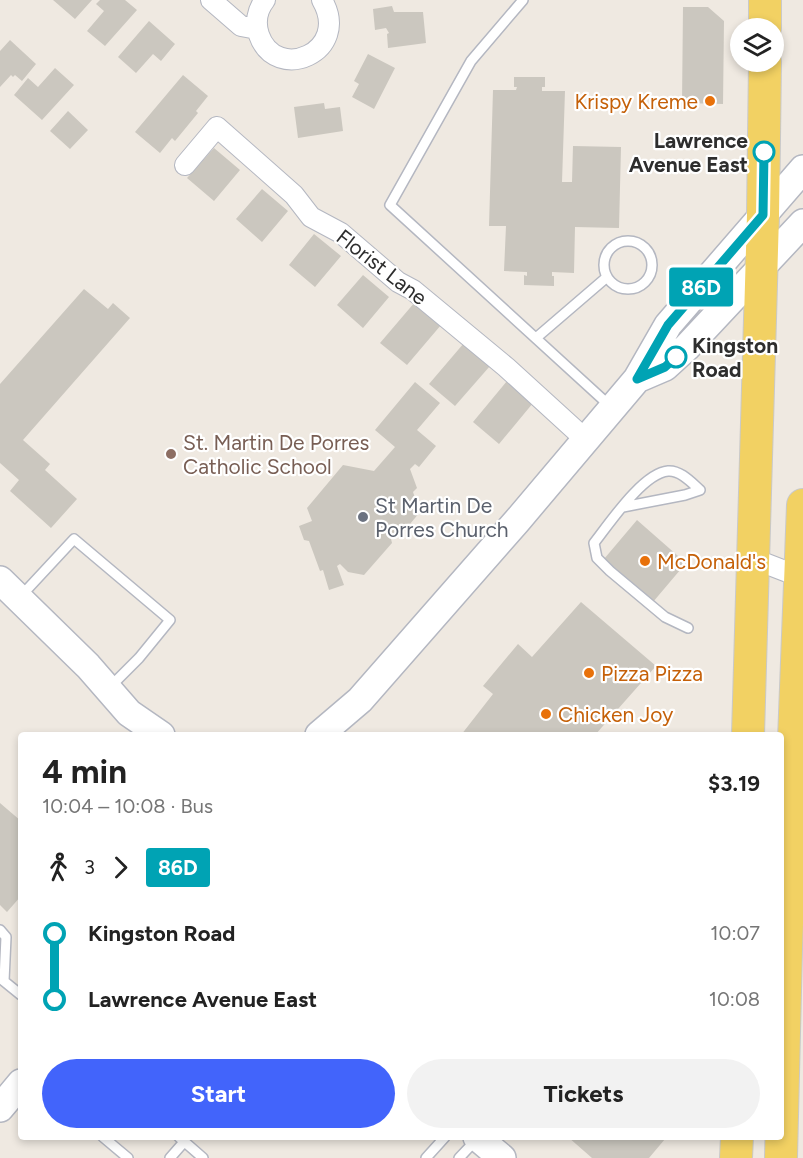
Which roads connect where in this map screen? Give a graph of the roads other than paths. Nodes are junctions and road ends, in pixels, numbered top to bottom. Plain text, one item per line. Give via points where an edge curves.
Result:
1 (211, 0) edge
2 (265, 0) edge
3 (322, 0) edge
4 (523, 0) edge
5 (765, 0) edge
6 (765, 18) edge
7 (257, 29) junction
8 (765, 72) edge
9 (185, 165) dead end
10 (803, 169) edge
11 (763, 215) junction
12 (803, 223) edge
13 (761, 267) junction
14 (607, 277) junction
15 (536, 338) junction
16 (637, 379) junction
17 (612, 408) junction
18 (585, 439) junction
19 (803, 505) edge
20 (622, 507) junction
21 (754, 559) junction
22 (801, 577) edge
23 (10, 589) edge
24 (688, 628) dead end
25 (108, 689) junction
26 (360, 700) junction
27 (132, 724) edge
28 (153, 732) edge
29 (323, 732) edge
30 (343, 732) edge
31 (748, 732) edge
32 (0, 930) edge
33 (2, 979) edge
34 (18, 992) edge
35 (18, 1087) edge
36 (784, 1096) edge
37 (0, 1108) edge
38 (107, 1140) edge
39 (180, 1140) edge
40 (182, 1140) edge
41 (442, 1140) edge
42 (474, 1140) edge
43 (481, 1140) edge
44 (737, 1140) edge
45 (782, 1140) edge
46 (128, 1158) edge
47 (170, 1158) edge
48 (203, 1158) edge
49 (426, 1158) edge
50 (459, 1158) edge
51 (502, 1158) edge
52 (736, 1158) edge
53 (781, 1158) edge

1 - 7 street via 241,26
2 - 7 street via 257,17
3 - 7 street via 328,11 328,34 308,56 278,57 268,50
4 - 15 lane via 471,61 390,205
5 - 6 main road
8 - 11 main road
9 - 18 street, Florist Lane via 217,128 294,195 311,217 341,233 398,282 413,290
10 - 11 main road
11 - 13 main road
11 - 16 main road via 668,325
12 - 13 main road
13 - 16 main road via 665,367
13 - 21 main road
14 - 14 lane via 626,289 641,286 651,274 649,252 636,242 612,247 604,261
14 - 15 lane
15 - 17 lane
16 - 17 main road
17 - 18 main road
18 - 26 main road
19 - 22 main road
20 - 20 lane via 685,495 700,490 681,474 668,471 650,477
20 - 24 lane via 594,543 597,558 665,617
21 - 22 street
21 - 31 main road
22 - 36 main road
23 - 25 main road
23 - 25 lane via 74,539 170,620 140,658
25 - 27 main road
26 - 29 main road
26 - 30 main road
27 - 28 main road
32 - 33 lane via 6,937
33 - 34 lane
35 - 37 main road
38 - 46 lane
39 - 47 lane
40 - 48 lane
41 - 49 lane
42 - 50 lane
43 - 51 main road
44 - 52 main road
45 - 53 main road

